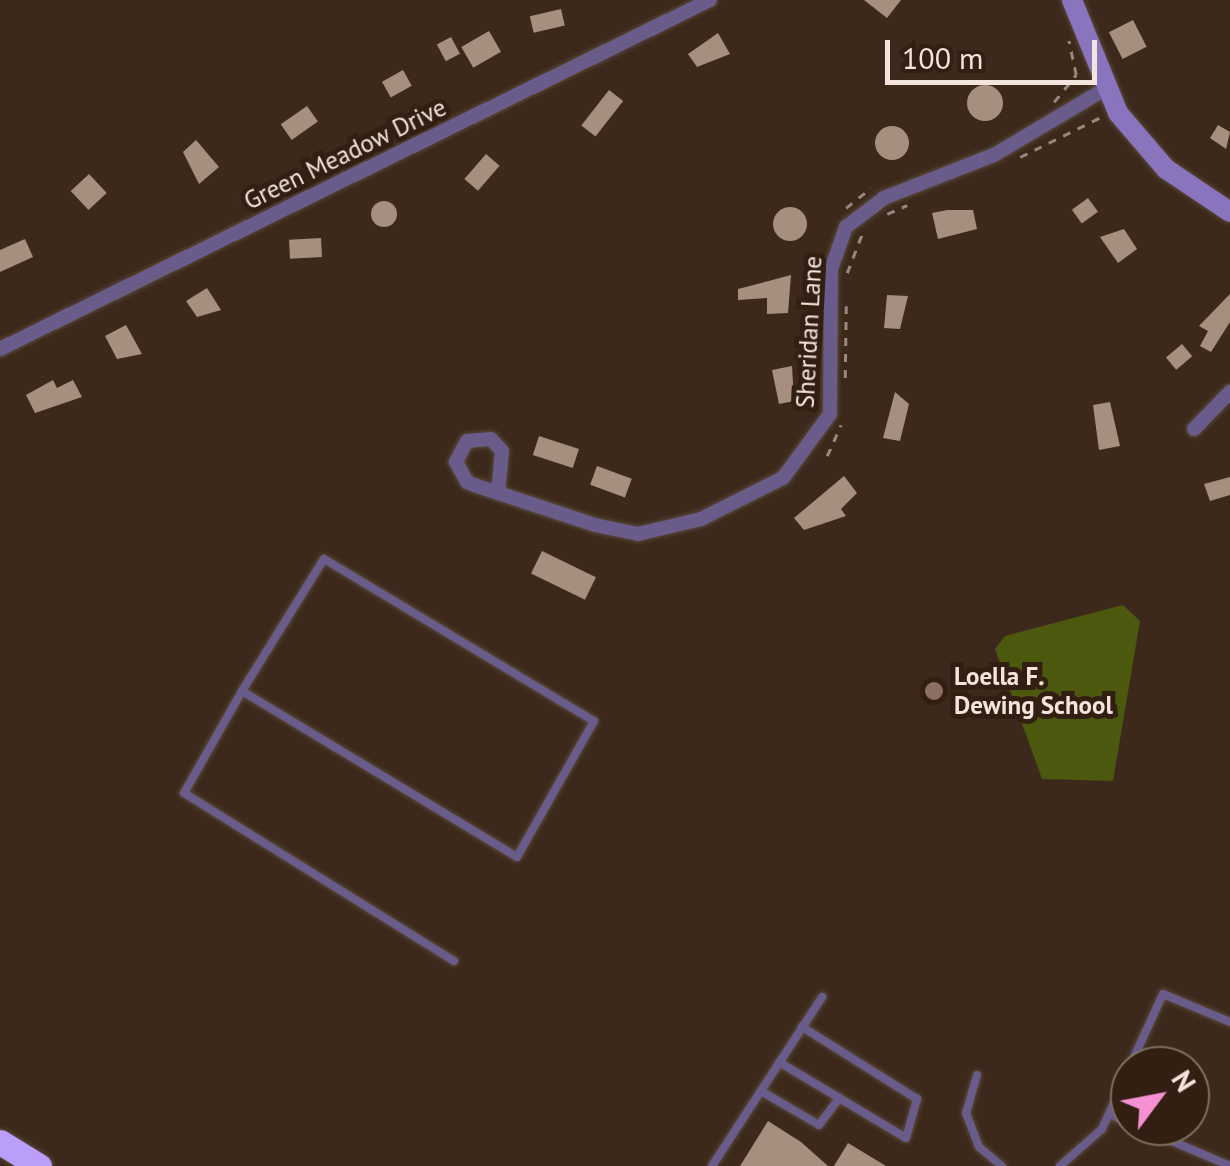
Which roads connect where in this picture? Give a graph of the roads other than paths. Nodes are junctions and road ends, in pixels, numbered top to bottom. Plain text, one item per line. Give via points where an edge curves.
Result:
1 (710, 0) edge
2 (1072, 0) edge
3 (1105, 89) junction
4 (1230, 212) edge
5 (0, 348) edge
6 (1230, 392) edge
7 (1194, 429) dead end
8 (498, 493) dead end
9 (242, 691) junction
10 (454, 961) dead end
11 (822, 996) dead end
12 (1230, 1022) edge
13 (802, 1027) junction
14 (1139, 1046) edge
15 (779, 1062) junction
16 (976, 1075) dead end
17 (761, 1090) junction
18 (839, 1098) junction
19 (1109, 1114) edge
20 (0, 1142) edge
21 (1184, 1146) edge
22 (1062, 1165) edge
23 (39, 1166) edge
24 (712, 1166) edge
25 (1002, 1166) edge
26 (1230, 1166) edge

1 - 5 street, Green Meadow Drive
2 - 3 main road
3 - 4 main road via 1166,169
3 - 8 street, Sheridan Lane via 994,155 884,198 846,228 831,270 830,414 784,478 702,519 638,534
6 - 7 street
9 - 9 lane via 324,559 594,721 517,857
9 - 10 lane via 184,793
11 - 13 lane
12 - 14 lane via 1163,994
13 - 15 lane
13 - 18 lane via 916,1098 906,1138
15 - 17 lane
15 - 18 lane
16 - 25 lane via 966,1114 979,1147
17 - 18 lane via 819,1125
17 - 24 lane
19 - 22 lane via 1085,1148
20 - 23 highway
21 - 26 lane

